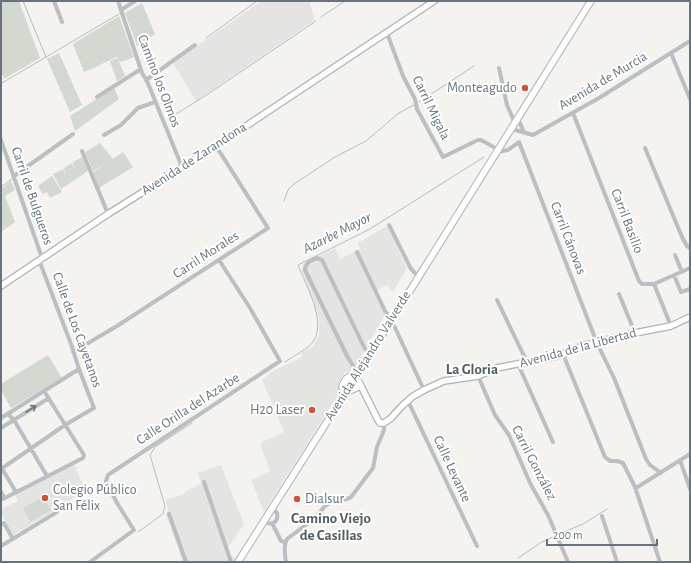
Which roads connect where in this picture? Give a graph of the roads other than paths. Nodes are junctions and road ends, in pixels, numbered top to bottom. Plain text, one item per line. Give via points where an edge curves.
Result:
1 (54, 1) edge
2 (118, 1) edge
3 (134, 1) edge
4 (434, 1) edge
5 (591, 1) edge
6 (426, 3) edge
7 (121, 10) junction
8 (62, 22) dead end
9 (387, 32) junction
10 (690, 41) edge
11 (195, 45) dead end
12 (671, 53) junction
13 (499, 68) dead end
14 (141, 69) junction
15 (146, 80) junction
16 (97, 97) dead end
17 (690, 100) edge
18 (155, 102) junction
19 (573, 112) junction
20 (516, 121) junction
21 (512, 129) junction
22 (73, 134) dead end
23 (525, 134) junction
24 (104, 136) dead end
25 (1, 140) edge
26 (216, 146) junction
27 (645, 148) dead end
28 (82, 151) dead end
29 (498, 151) junction
30 (182, 167) junction
31 (14, 176) junction
32 (108, 214) junction
33 (389, 224) dead end
34 (690, 248) edge
35 (357, 252) dead end
36 (675, 255) dead end
37 (41, 259) junction
38 (218, 260) junction
39 (690, 268) edge
40 (682, 272) junction
41 (674, 275) junction
42 (418, 276) junction
43 (654, 284) junction
44 (1, 286) edge
45 (690, 289) edge
46 (620, 294) dead end
47 (497, 300) dead end
48 (690, 316) edge
49 (392, 319) junction
50 (671, 326) junction
51 (635, 333) junction
52 (597, 343) junction
53 (73, 352) junction
54 (370, 353) junction
55 (563, 354) junction
56 (527, 362) junction
57 (518, 364) junction
58 (78, 369) junction
59 (356, 374) junction
60 (478, 376) junction
61 (360, 384) junction
62 (355, 389) junction
63 (424, 390) junction
64 (44, 391) junction
65 (346, 391) junction
66 (363, 391) junction
67 (49, 398) junction
68 (408, 401) junction
69 (8, 414) junction
70 (1, 418) edge
71 (14, 420) junction
72 (384, 423) junction
73 (65, 425) junction
74 (1, 428) edge
75 (553, 442) dead end
76 (31, 448) junction
77 (690, 454) edge
78 (680, 460) junction
79 (1, 468) edge
80 (660, 473) junction
81 (47, 476) junction
82 (204, 482) dead end
83 (636, 488) junction
84 (690, 489) edge
85 (1, 492) edge
86 (16, 492) junction
87 (2, 499) edge
88 (272, 508) junction
89 (57, 512) dead end
90 (169, 514) dead end
91 (602, 516) dead end
92 (264, 521) junction
93 (272, 523) junction
94 (1, 525) edge
95 (14, 539) junction
96 (285, 542) junction
97 (1, 546) edge
98 (477, 546) dead end
99 (239, 561) edge
100 (90, 562) edge
101 (186, 562) edge
102 (232, 562) edge
103 (286, 562) edge
104 (568, 562) edge
105 (617, 562) edge
106 (660, 562) edge

1 - 8 street
2 - 7 street, Camino los Olmos
3 - 7 street
4 - 6 street, Avenida de Zarandona
5 - 20 main road
6 - 9 street, Avenida de Zarandona
7 - 14 street, Camino los Olmos
9 - 26 street, Avenida de Zarandona
9 - 29 street, Carril Migala via 417,109 443,157 478,140
10 - 12 street, Avenida de Murcia
11 - 15 street
12 - 17 street
12 - 19 street, Avenida de Murcia
13 - 20 street via 507,105
14 - 15 street, Camino los Olmos
14 - 16 street
15 - 18 street, Camino los Olmos
18 - 24 street via 138,108 121,125
18 - 30 street, Camino los Olmos
19 - 23 street, Avenida de Murcia via 532,136
19 - 43 street, Carril Basilio via 639,281 642,284
20 - 21 main road
20 - 23 street
21 - 23 street
21 - 29 main road, Avenida Alejandro Valverde
22 - 31 street
25 - 31 street, Carril de Bulgueros
26 - 30 street, Avenida de Zarandona
26 - 38 street, Carril Morales via 268,228
27 - 34 street via 682,237
28 - 32 street
29 - 42 main road, Avenida Alejandro Valverde
29 - 52 street, Carril Cánovas via 508,150 519,142
30 - 32 street, Avenida de Zarandona
31 - 37 street, Carril de Bulgueros
32 - 37 street, Avenida de Zarandona
33 - 42 street via 411,269
35 - 49 street via 385,311
36 - 40 street
37 - 44 street, Avenida de Zarandona
37 - 53 street, Calle de Los Cayetanos
38 - 53 street, Carril Morales
38 - 100 street, Calle Orilla del Azarbe via 250,308 280,362 108,475 106,480 134,530
39 - 40 street
40 - 41 street
41 - 43 street
41 - 45 street via 681,292
42 - 49 main road, Avenida Alejandro Valverde
43 - 50 street
46 - 51 street
47 - 56 street
48 - 50 street, Avenida de la Libertad
49 - 54 main road, Avenida Alejandro Valverde
49 - 63 street
50 - 51 street, Avenida de la Libertad
51 - 52 street, Avenida de la Libertad
52 - 55 street, Avenida de la Libertad
52 - 80 street, Carril Cánovas via 614,378 646,459
53 - 58 street, Calle de Los Cayetanos
54 - 59 main road, Avenida Alejandro Valverde
54 - 59 street via 322,260 317,258 309,261 305,265 305,270
55 - 56 street, Avenida de la Libertad
55 - 83 street via 604,457 610,461 623,463
56 - 57 street, Avenida de la Libertad
57 - 60 street, Avenida de la Libertad via 497,368
57 - 75 street
58 - 64 street
58 - 73 street, Calle de Los Cayetanos via 94,408
59 - 61 main road
59 - 65 main road, Avenida Alejandro Valverde
60 - 63 street, Avenida de la Libertad via 444,381
60 - 104 street, Carril González via 495,415 509,435 531,485 548,515
61 - 62 main road
61 - 66 street
62 - 65 main road
62 - 66 street
63 - 68 street, Avenida de la Libertad
64 - 67 street
64 - 69 street
65 - 88 main road, Avenida Alejandro Valverde
66 - 72 street via 378,420
71 -> 67 street
67 - 73 street
68 - 72 street, Avenida de la Libertad
68 - 98 street, Calle Levante
69 - 70 street
69 - 71 street
71 - 74 street
71 - 76 street
72 - 96 street via 373,468 350,496 325,506 315,518
73 - 76 street
73 - 81 street via 84,455 83,458
76 - 79 street
76 - 81 street
77 - 78 street
78 - 80 street
78 - 84 street
79 - 86 street
80 - 83 street
81 - 86 street
82 - 102 street
83 - 106 street
85 - 87 street
86 - 87 street
88 - 92 main road, Avenida Alejandro Valverde
88 - 93 street via 278,515 277,520
89 - 95 street
90 - 101 street
91 - 105 street
92 - 93 street
92 - 99 main road, Avenida Alejandro Valverde
93 - 96 street via 281,541
94 - 95 street via 4,524
95 - 97 street
96 - 103 street

